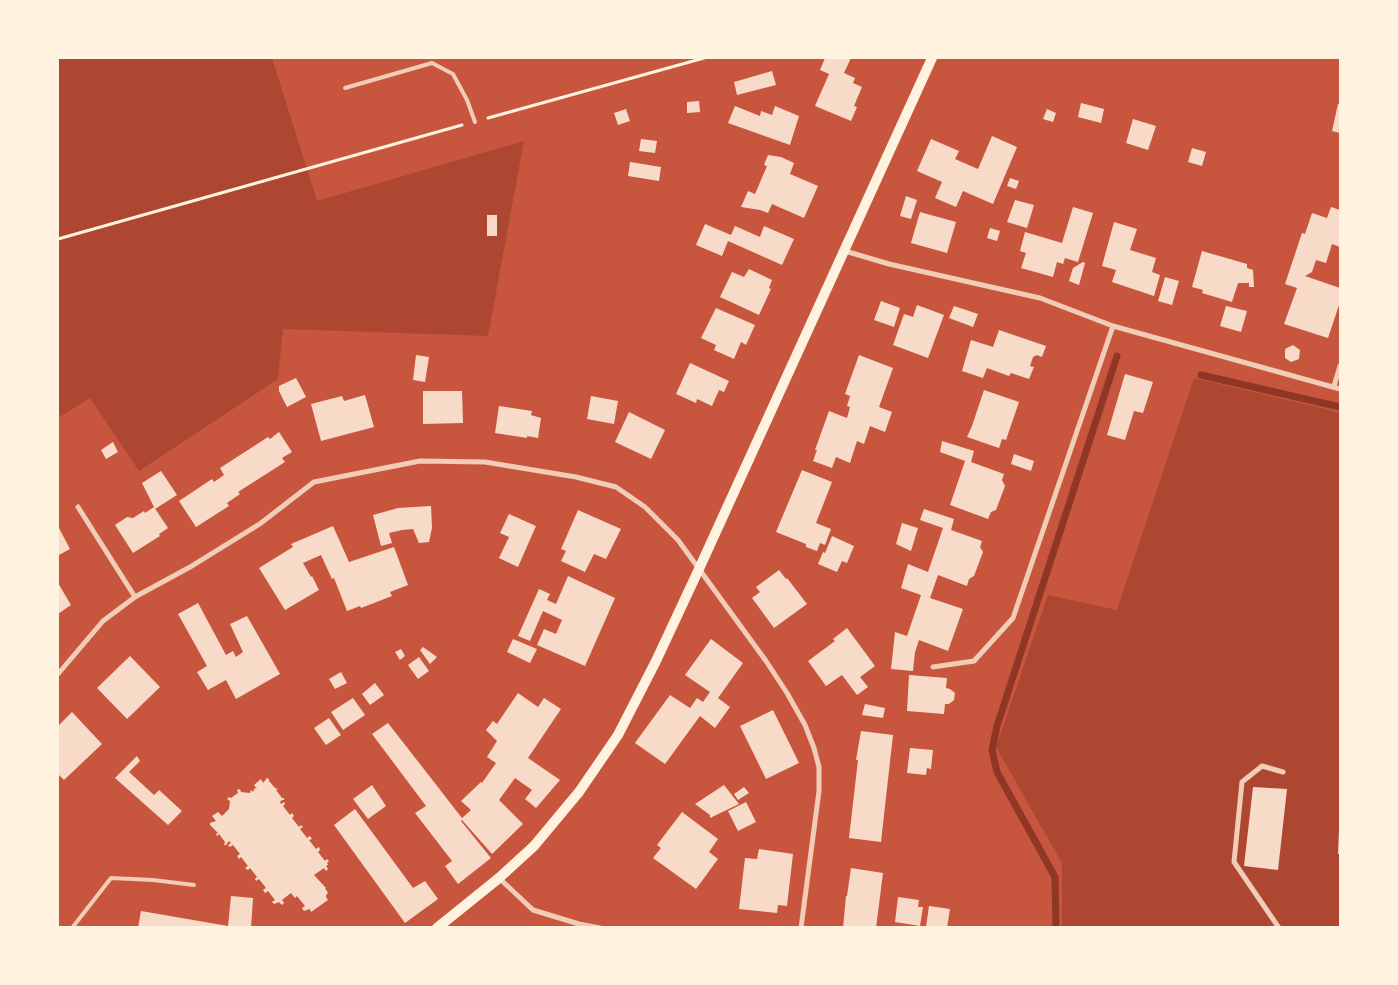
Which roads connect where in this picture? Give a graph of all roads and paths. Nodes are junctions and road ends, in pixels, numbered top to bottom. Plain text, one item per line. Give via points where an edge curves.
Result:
1 (704, 58) edge
2 (932, 58) edge
3 (345, 88) dead end
4 (475, 122) junction
5 (58, 239) edge
6 (845, 251) junction
7 (1113, 326) junction
8 (1340, 366) edge
9 (1334, 386) junction
10 (1340, 389) edge
11 (78, 507) dead end
12 (700, 569) junction
13 (134, 597) junction
14 (933, 668) dead end
15 (58, 674) edge
16 (1283, 772) dead end
17 (499, 878) junction
18 (194, 885) dead end
19 (72, 928) edge
20 (437, 928) edge
21 (600, 928) edge
22 (801, 928) edge
23 (1279, 928) edge

1 - 4 path
2 - 6 main road
3 - 4 lane via 432,63 453,74
4 - 5 path
6 - 7 street via 1040,298
6 - 12 main road
7 - 9 street
7 - 14 street via 1013,618 974,661
8 - 9 street
9 - 10 street
11 - 13 street
12 - 13 street via 678,540 645,507 616,487 485,462 420,461 314,482 261,524
12 - 17 main road via 618,735 579,792 540,839
12 - 22 street via 766,660 805,725 814,748 819,767 819,790
13 - 15 street via 103,620
16 - 23 street via 1262,766 1242,782 1234,862
17 - 20 main road
17 - 21 street via 533,910
18 - 19 lane via 110,878

